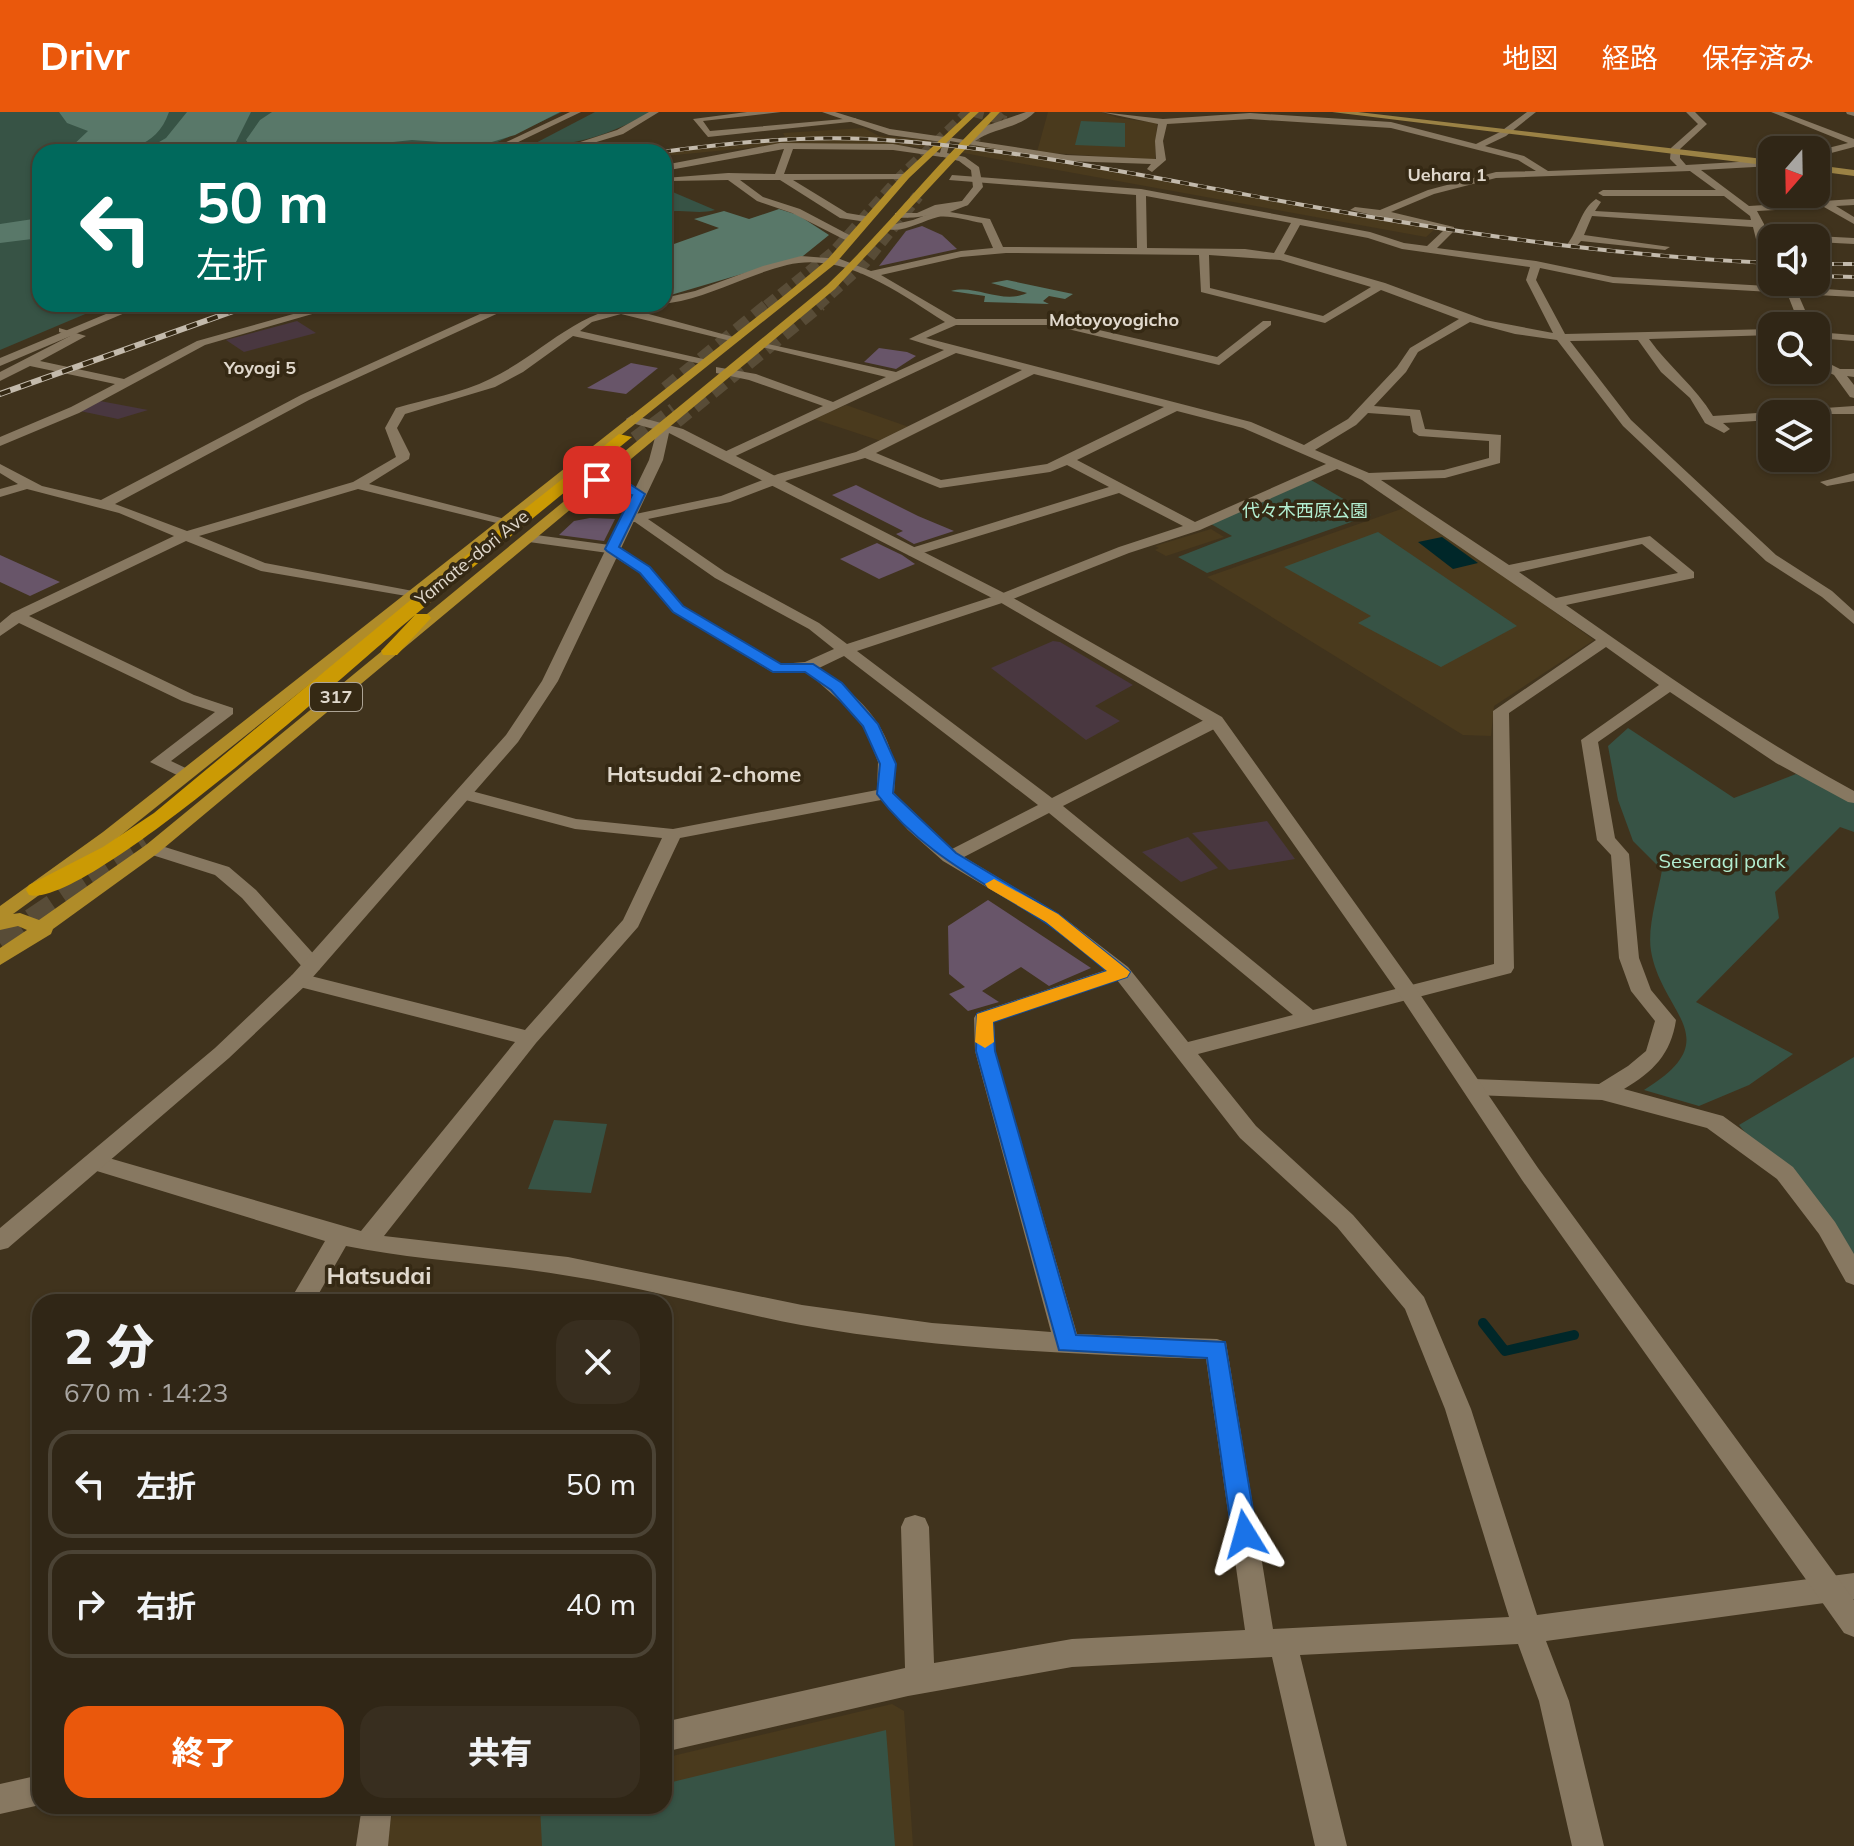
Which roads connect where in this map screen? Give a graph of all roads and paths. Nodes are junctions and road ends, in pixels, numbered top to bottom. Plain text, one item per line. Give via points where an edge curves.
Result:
1 (577, 112) edge
2 (585, 112) edge
3 (655, 112) edge
4 (777, 112) edge
5 (826, 112) edge
6 (868, 112) edge
7 (975, 112) edge
8 (1031, 112) edge
9 (1105, 112) edge
10 (1336, 112) edge
11 (1364, 112) edge
12 (1532, 112) edge
13 (1690, 112) edge
14 (1775, 112) edge
15 (992, 113) edge
16 (1249, 114) edge
17 (850, 120) junction
18 (1163, 122) junction
19 (1427, 123) junction
20 (967, 124) junction
21 (1455, 126) junction
22 (1411, 130) junction
23 (1506, 130) junction
24 (1431, 137) junction
25 (948, 138) junction
26 (885, 140) dead end
27 (967, 143) junction
28 (1854, 143) edge
29 (507, 144) edge
30 (518, 144) edge
31 (580, 144) edge
32 (789, 146) junction
33 (1474, 148) junction
34 (926, 149) junction
35 (1676, 150) junction
36 (1830, 150) edge
37 (944, 157) junction
38 (1758, 160) edge
39 (1159, 162) junction
40 (1758, 164) edge
41 (672, 166) edge
42 (1686, 166) junction
43 (1744, 166) junction
44 (1830, 168) edge
45 (1854, 171) edge
46 (1147, 173) dead end
47 (1758, 173) dead end
48 (1546, 174) junction
49 (1575, 174) junction
50 (779, 175) junction
51 (728, 176) junction
52 (906, 176) junction
53 (672, 178) edge
54 (952, 178) dead end
55 (979, 181) junction
56 (1141, 192) junction
57 (1603, 193) junction
58 (1728, 193) junction
59 (1854, 202) edge
60 (965, 203) junction
61 (1830, 204) edge
62 (1830, 206) edge
63 (1764, 208) edge
64 (1749, 209) junction
65 (1355, 210) dead end
66 (1587, 213) junction
67 (941, 214) junction
68 (1385, 214) junction
69 (899, 215) junction
70 (867, 219) junction
71 (1854, 221) edge
72 (1297, 222) junction
73 (1758, 226) edge
74 (888, 227) junction
75 (1758, 230) edge
76 (851, 240) junction
77 (1830, 240) edge
78 (1854, 241) edge
79 (1665, 247) dead end
80 (1429, 250) junction
81 (1000, 251) junction
82 (1142, 252) junction
83 (1204, 253) junction
84 (1278, 255) junction
85 (831, 262) junction
86 (1536, 264) junction
87 (853, 268) junction
88 (871, 274) junction
89 (1830, 282) edge
90 (1854, 282) edge
91 (1381, 285) junction
92 (831, 287) junction
93 (1758, 287) edge
94 (1830, 292) edge
95 (1854, 294) edge
96 (672, 299) edge
97 (107, 312) edge
98 (119, 312) edge
99 (312, 312) edge
100 (493, 312) edge
101 (614, 312) edge
102 (628, 312) edge
103 (766, 314) junction
104 (1469, 318) junction
105 (954, 322) junction
106 (1267, 323) dead end
107 (68, 331) junction
108 (570, 332) junction
109 (1758, 332) edge
110 (1560, 336) junction
111 (1641, 336) junction
112 (1830, 336) edge
113 (1854, 338) edge
114 (735, 339) junction
115 (758, 347) junction
116 (954, 350) junction
117 (0, 356) edge
118 (706, 361) junction
119 (0, 362) edge
120 (30, 363) junction
121 (1830, 368) edge
122 (724, 371) junction
123 (1030, 371) junction
124 (1838, 372) junction
125 (1854, 373) edge
126 (0, 377) edge
127 (900, 377) junction
128 (122, 382) junction
129 (667, 391) junction
130 (1854, 394) edge
131 (834, 406) junction
132 (1176, 406) junction
133 (1366, 409) junction
134 (1854, 410) edge
135 (1830, 412) edge
136 (1758, 417) edge
137 (1709, 420) junction
138 (664, 426) junction
139 (1724, 429) dead end
140 (630, 432) junction
141 (0, 442) edge
142 (1303, 451) junction
143 (865, 453) junction
144 (727, 456) junction
145 (1069, 461) junction
146 (1335, 465) junction
147 (0, 468) edge
148 (1367, 477) junction
149 (1854, 477) edge
150 (597, 480) junction
151 (774, 481) junction
152 (1827, 482) dead end
153 (27, 485) junction
154 (358, 485) junction
155 (1120, 488) junction
156 (0, 493) edge
157 (639, 494) junction
158 (104, 504) junction
159 (634, 520) junction
160 (504, 523) junction
161 (1195, 527) junction
162 (188, 535) junction
163 (529, 538) junction
164 (612, 549) junction
165 (913, 552) junction
166 (1507, 570) junction
167 (413, 595) junction
168 (1003, 598) junction
169 (1553, 603) junction
170 (17, 616) junction
171 (1854, 619) edge
172 (0, 631) edge
173 (1605, 641) junction
174 (844, 650) junction
175 (390, 651) junction
176 (808, 667) junction
177 (1670, 685) junction
178 (1216, 721) junction
179 (187, 773) junction
180 (464, 794) junction
181 (885, 794) junction
182 (1854, 798) edge
183 (1050, 805) junction
184 (673, 834) junction
185 (152, 849) junction
186 (950, 857) junction
187 (37, 890) junction
188 (0, 915) edge
189 (0, 924) edge
190 (44, 930) junction
191 (0, 958) edge
192 (305, 972) junction
193 (1121, 972) junction
194 (1408, 992) junction
195 (1308, 1017) junction
196 (529, 1038) junction
197 (1185, 1050) junction
198 (1474, 1087) junction
199 (1602, 1092) junction
200 (95, 1162) junction
201 (340, 1236) junction
202 (0, 1241) edge
203 (366, 1242) junction
204 (1854, 1275) edge
205 (306, 1294) edge
206 (1067, 1344) junction
207 (915, 1527) dead end
208 (1842, 1587) edge
209 (1854, 1623) edge
210 (1527, 1630) junction
211 (1272, 1643) junction
212 (920, 1680) junction
213 (672, 1735) edge
214 (32, 1792) edge
215 (0, 1799) edge
216 (376, 1814) edge
217 (372, 1846) edge
218 (1331, 1846) edge
219 (1588, 1846) edge

1 - 29 street
2 - 30 street
3 - 31 street via 620,132
4 - 17 street via 697,119 708,134
5 - 17 street
6 - 17 street
7 - 20 main road, 317
8 - 27 street via 986,129
9 - 18 street
10 - 19 main road
11 - 23 main road
12 - 23 street
13 - 35 street via 1703,124
14 - 28 street
15 - 20 main road
15 - 37 main road
16 - 18 street
16 - 22 street
17 - 25 street via 889,132
18 - 39 street
19 - 21 main road
19 - 22 street
20 - 25 main road, 317
21 - 23 main road
21 - 24 street
22 - 24 street
23 - 33 street
23 - 35 main road
24 - 33 street
25 - 27 street
25 - 34 main road, 317
25 - 37 street
26 - 34 street
27 - 39 street via 1066,158
28 - 36 street
32 - 37 street via 893,147
32 - 41 street
32 - 50 street
33 - 48 street via 1521,158
34 - 52 main road, Yamate-dori Ave / 317
35 - 38 main road
35 - 42 street via 1675,159
37 - 55 street via 972,165
37 - 69 main road
39 - 46 street
40 - 43 street
42 - 43 street
42 - 49 street
42 - 58 street
43 - 47 street
44 - 45 main road
48 - 49 street
48 - 68 street via 1485,176 1408,200
49 - 57 street
50 - 51 street
50 - 52 street
50 - 70 street via 844,216
51 - 53 street
51 - 76 street via 760,199
52 - 70 main road, Yamate-dori Ave / 317
54 - 55 street
55 - 56 street
55 - 60 street
56 - 72 street
56 - 82 street
57 - 58 street
57 - 66 street
58 - 64 street
59 - 61 street
60 - 67 street
60 - 69 street via 918,216
62 - 71 street
63 - 64 street
64 - 73 street
65 - 68 street
66 - 75 street
66 - 79 street via 1576,242
67 - 74 street
67 - 81 street via 986,221
68 - 80 street via 1450,229
69 - 74 main road
70 - 76 main road, Yamate-dori Ave / 317
72 - 80 street
72 - 84 street
74 - 87 main road
76 - 85 main road, Yamate-dori Ave / 317
77 - 78 street
80 - 86 street
81 - 82 street
81 - 88 street
82 - 83 street
83 - 84 street
83 - 91 street via 1205,290 1325,320
84 - 91 street
85 - 87 street
85 - 96 street via 802,259
85 - 103 main road, Yamate-dori Ave / 317
86 - 93 street via 1613,280
86 - 110 street via 1531,280
87 - 88 street
87 - 92 main road
88 - 105 street
89 - 90 street
91 - 104 street
92 - 103 main road via 814,284
92 - 115 main road
94 - 95 street
97 - 107 street
98 - 107 street
99 - 128 street via 201,343
100 - 158 street via 284,406
101 - 108 street
102 - 114 street
103 - 114 main road, Yamate-dori Ave / 317
104 - 110 street via 1517,332
104 - 133 street via 1414,350
105 - 106 street via 1051,322 1219,361
105 - 116 street via 915,339
107 - 117 street
107 - 119 street
107 - 120 street via 78,338
108 - 118 street
108 - 154 street via 498,381 400,411 391,428 402,459
109 - 111 street
110 - 111 street
110 - 171 street via 1627,423 1678,473 1771,558 1827,594
111 - 137 street via 1665,369 1695,396
112 - 113 street
114 - 118 main road, Yamate-dori Ave / 317
115 - 122 main road
115 - 127 street
116 - 123 street
116 - 127 street
118 - 129 main road, Yamate-dori Ave / 317
120 - 126 street
120 - 128 street
121 - 124 street
122 - 129 main road via 688,396
122 - 131 street
122 - 138 main road, Yamate-dori Ave / 317
123 - 132 street
123 - 143 street
124 - 125 street
124 - 130 street
127 - 131 street
128 - 141 street via 75,410
129 - 140 main road, Yamate-dori Ave / 317
131 - 144 street
132 - 142 street via 1247,425
132 - 145 street
133 - 142 street
133 - 148 street via 1416,413 1419,432 1496,438 1495,460 1445,474
134 - 135 street
136 - 137 street
137 - 139 street
138 - 140 street
138 - 144 street
138 - 150 main road, Yamate-dori Ave / 317
138 - 157 street via 660,450
140 - 160 main road, Yamate-dori Ave / 317
140 - 175 highway
140 - 187 highway via 162,818 111,852
142 - 146 street
143 - 145 street via 940,484
143 - 151 street
144 - 151 street
145 - 155 street
146 - 148 street
146 - 161 street
147 - 153 street
148 - 166 street
149 - 152 street
150 - 157 street
150 - 163 main road, Yamate-dori Ave / 317
151 - 159 street via 725,499
151 - 165 street
153 - 156 street
153 - 158 street
154 - 160 street
154 - 162 street
155 - 161 street
155 - 165 street
157 - 159 street
158 - 162 street
159 - 164 street
159 - 174 street via 814,626
160 - 167 main road, Yamate-dori Ave / 317
161 - 168 street
162 - 167 street via 261,567
162 - 170 street
163 - 164 street
163 - 175 main road, Yamate-dori Ave / 317
164 - 176 street via 645,570 678,609 778,669
164 - 180 street via 550,681 512,738
165 - 168 street
166 - 169 street
166 - 169 street via 1645,539 1689,575
167 - 179 main road, Yamate-dori Ave / 317
168 - 174 street
168 - 178 street
169 - 173 street
170 - 172 street
170 - 179 street via 188,698 227,711 159,762
173 - 177 street
173 - 194 street via 1501,711 1504,968
174 - 176 street
174 - 183 street
175 - 185 main road, Yamate-dori Ave / 317
176 - 181 street via 836,686 870,724 888,764
177 - 182 street via 1782,759
177 - 199 street via 1589,740 1606,840 1620,854 1625,933 1633,967 1641,991 1666,1020 1664,1040 1654,1057
178 - 183 street
178 - 194 street
179 - 187 main road, Yamate-dori Ave / 317
180 - 184 street via 575,824
180 - 192 street
181 - 184 street
181 - 186 street
183 - 186 street
183 - 195 street
184 - 196 street via 631,923
185 - 190 main road, Yamate-dori Ave / 317
185 - 192 street via 222,871 249,894
186 - 193 street via 1052,918
187 - 188 main road, Yamate-dori Ave / 317
189 - 190 main road via 20,919
190 - 191 main road, Yamate-dori Ave / 317
192 - 196 street
192 - 200 street via 222,1053
193 - 197 street
193 - 206 street via 984,1018 985,1051
194 - 195 street
194 - 198 street
195 - 197 street
196 - 203 street
197 - 210 street via 1248,1132 1345,1221 1415,1304 1458,1409
198 - 199 street
198 - 208 street via 1548,1199
199 - 204 street via 1715,1122 1737,1137 1785,1173
200 - 201 street
200 - 202 street
201 - 203 street
201 - 205 street
203 - 206 street via 568,1266 802,1315
206 - 211 street via 1217,1349
207 - 212 street
208 - 209 street
208 - 210 street
210 - 211 street
210 - 219 street via 1554,1701
211 - 212 street via 1072,1653
211 - 218 street
212 - 213 street
214 - 215 street
216 - 217 street

